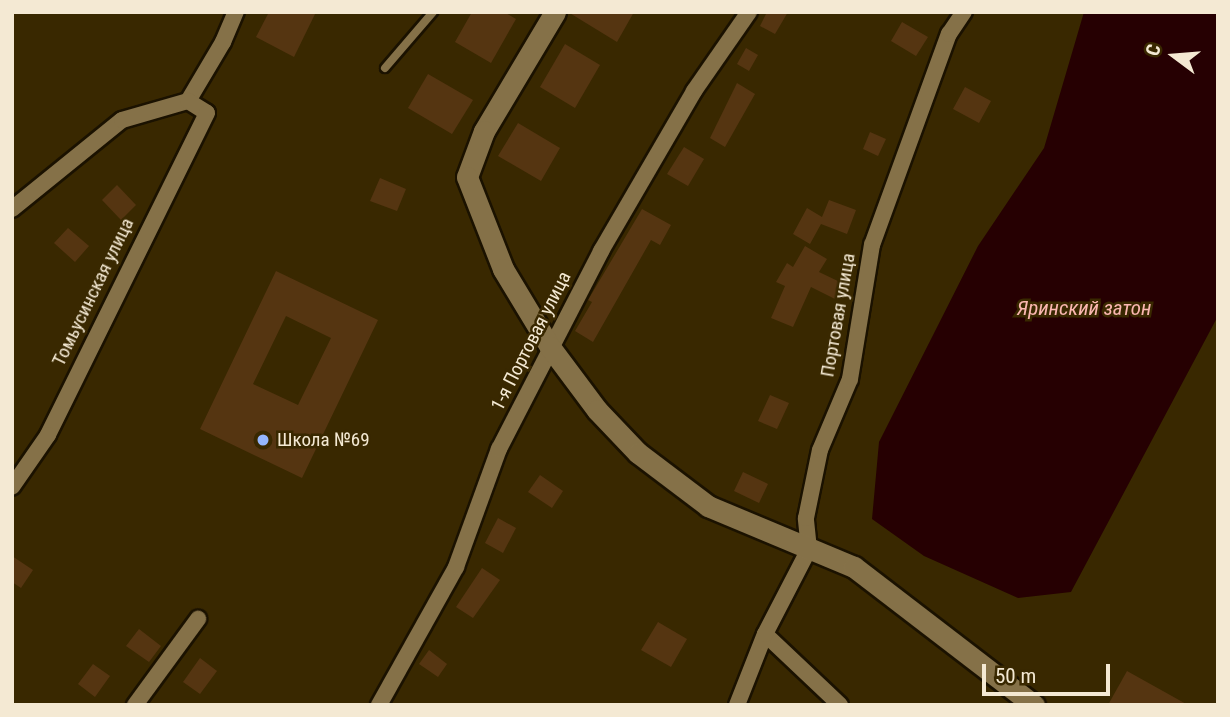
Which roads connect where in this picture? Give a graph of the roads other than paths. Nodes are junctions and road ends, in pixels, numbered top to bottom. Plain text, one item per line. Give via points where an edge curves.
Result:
1 (236, 12) edge
2 (433, 12) edge
3 (555, 12) edge
4 (749, 12) edge
5 (964, 12) edge
6 (384, 68) dead end
7 (188, 101) junction
8 (12, 209) edge
9 (551, 346) junction
10 (12, 487) edge
11 (809, 549) junction
12 (198, 619) dead end
13 (765, 634) junction
14 (135, 705) edge
15 (379, 705) edge
16 (737, 705) edge
17 (840, 705) edge
18 (1034, 705) edge

1 - 7 street
2 - 6 lane
3 - 9 street via 484,131 467,177 503,269
4 - 9 street, 1-я Портовая улица via 694,91
5 - 11 street, Портовая улица via 949,34 872,245 850,379 820,450 806,518
7 - 8 street via 122,120
7 - 10 street, Томьусинская улица via 207,113 48,435
9 - 11 street via 597,410 638,453 708,506
9 - 15 street, 1-я Портовая улица via 499,449 456,567
11 - 13 street
11 - 18 street via 854,567
12 - 14 street
13 - 16 street
13 - 17 street

